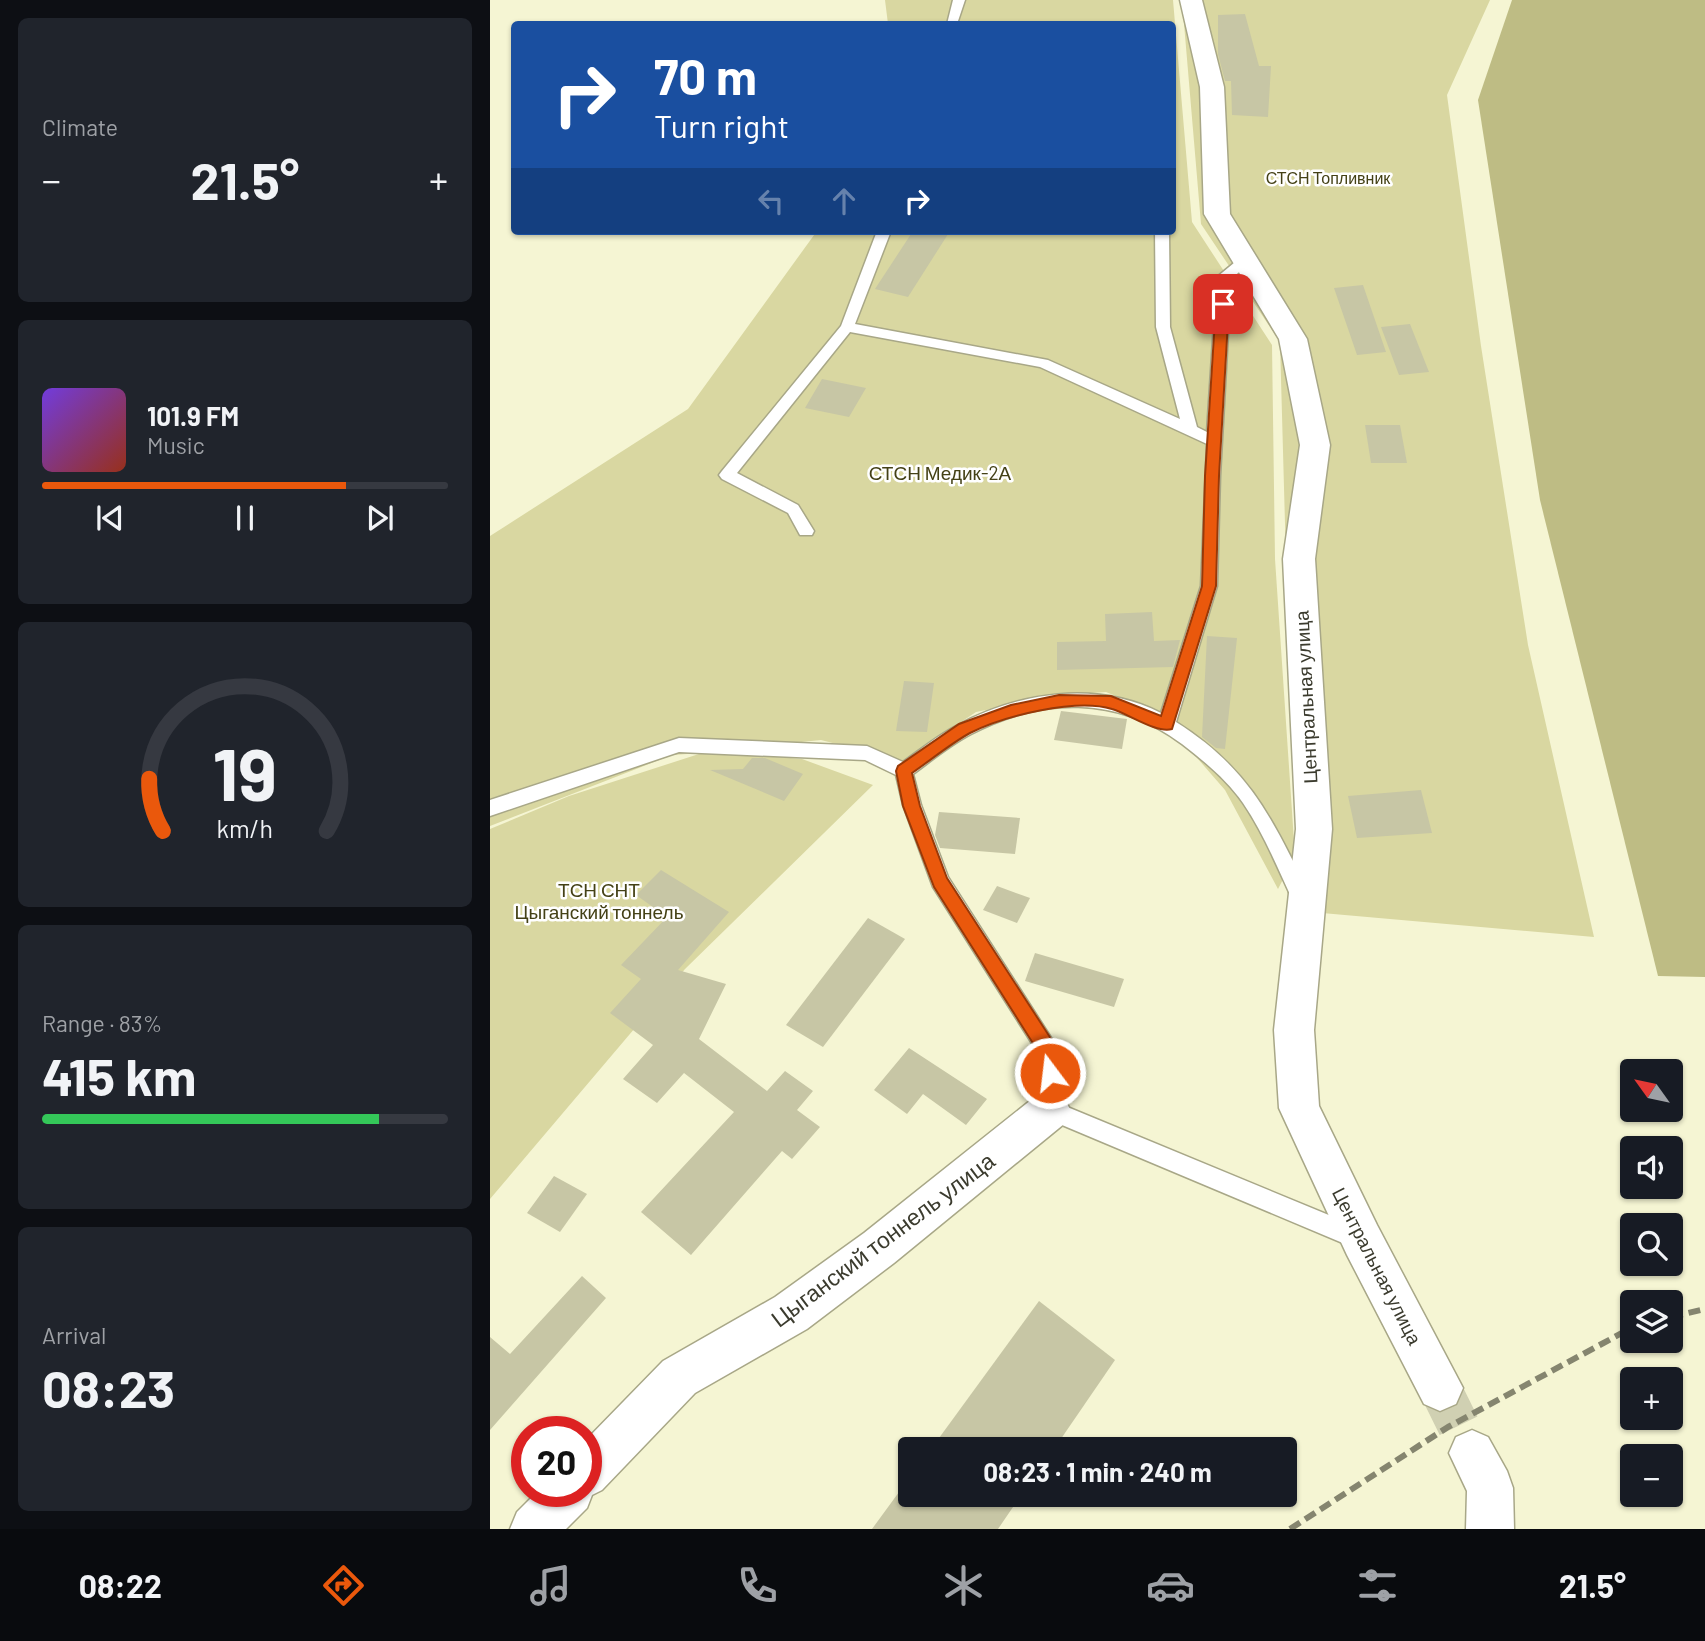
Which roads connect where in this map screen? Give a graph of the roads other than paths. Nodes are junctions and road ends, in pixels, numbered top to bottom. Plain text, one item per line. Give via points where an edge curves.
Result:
1 (959, 0) edge
2 (1191, 0) edge
3 (953, 21) edge
4 (882, 235) edge
5 (1162, 235) edge
6 (1245, 261) junction
7 (847, 327) junction
8 (1189, 430) junction
9 (1214, 441) junction
10 (806, 531) dead end
11 (1166, 725) junction
12 (904, 771) junction
13 (490, 808) edge
14 (1306, 907) junction
15 (1051, 1111) junction
16 (1362, 1240) junction
17 (1440, 1388) tunnel mouth
18 (1472, 1453) tunnel mouth
19 (602, 1457) edge
20 (555, 1507) edge
21 (534, 1529) edge
22 (1490, 1529) edge

1 - 3 lane
2 - 6 street, Центральная улица via 1212,87 1217,214
4 - 7 lane
5 - 8 lane via 1163,327
6 - 9 lane via 1224,277
6 - 14 street, Центральная улица via 1293,339 1315,445 1299,559 1314,830
7 - 8 lane via 1043,363
7 - 10 lane via 727,475 793,509
8 - 9 lane
9 - 11 lane via 1209,586
11 - 12 lane via 1111,702 1059,701 1011,711 965,729
11 - 14 lane via 1240,786
12 - 13 lane via 867,753 679,745
12 - 15 lane via 940,881 1050,1054
14 - 16 street, Центральная улица via 1294,1030 1299,1108
15 - 16 lane
15 - 19 street, Цыганский тоннель улица via 792,1313 679,1377
16 - 17 street, Центральная улица
18 - 22 street via 1490,1488
20 - 21 street

